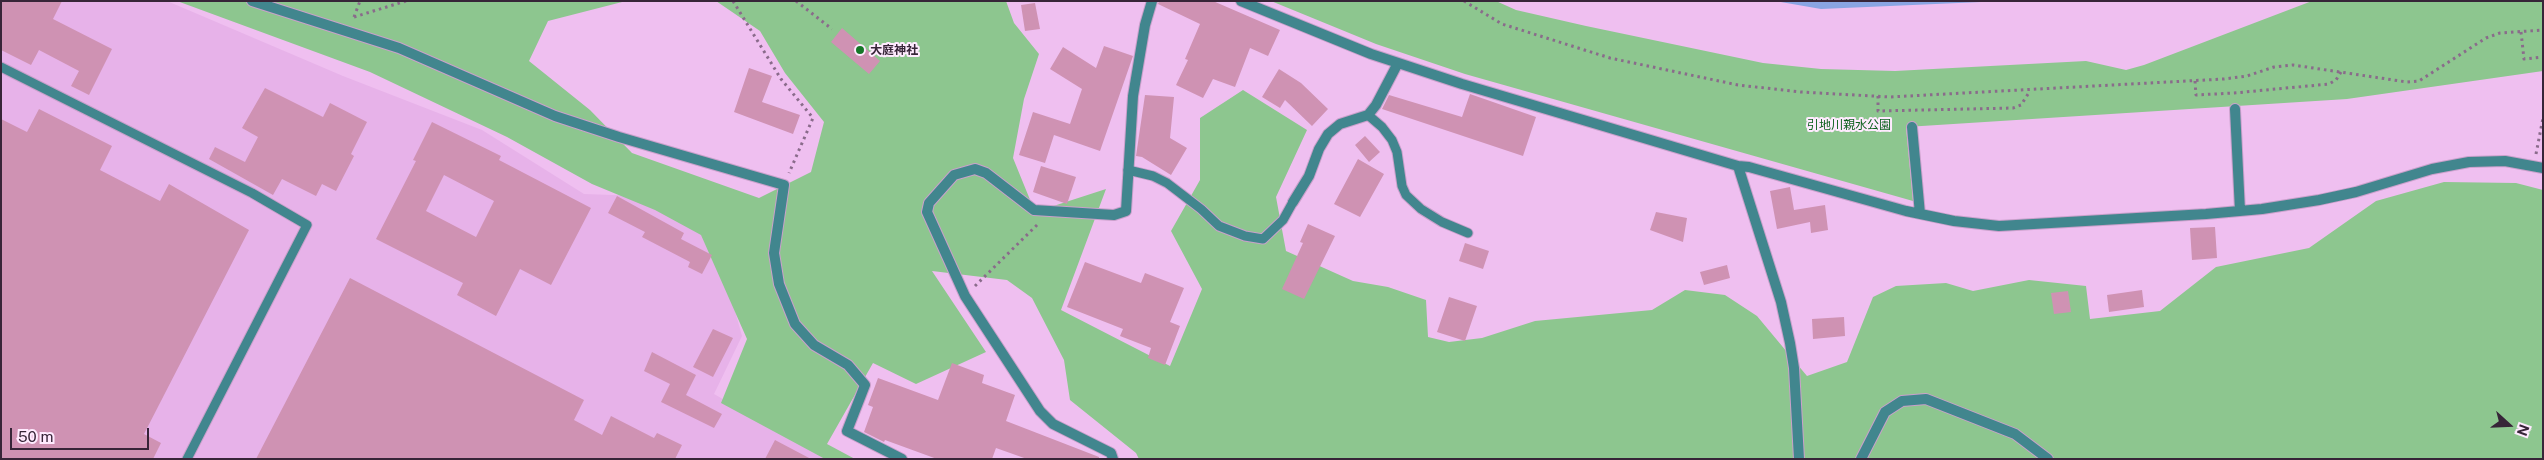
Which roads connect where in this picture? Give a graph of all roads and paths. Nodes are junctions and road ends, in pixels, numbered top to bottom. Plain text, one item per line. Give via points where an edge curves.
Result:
1 (252, 1) edge
2 (360, 1) edge
3 (406, 1) edge
4 (733, 1) edge
5 (796, 1) edge
6 (1152, 1) edge
7 (1241, 1) edge
8 (1464, 1) edge
9 (354, 17) junction
10 (832, 29) dead end
11 (2543, 30) edge
12 (347, 31) junction
13 (2521, 32) junction
14 (2543, 57) edge
15 (1398, 63) junction
16 (1, 67) edge
17 (2341, 72) junction
18 (2195, 81) junction
19 (2030, 91) junction
20 (1878, 96) junction
21 (2235, 109) dead end
22 (1368, 115) junction
23 (2543, 118) edge
24 (1912, 127) dead end
25 (1738, 166) junction
26 (2538, 166) edge
27 (1128, 170) junction
28 (784, 185) junction
29 (1293, 202) joint
30 (1053, 210) junction
31 (2240, 211) junction
32 (1920, 214) junction
33 (1468, 233) dead end
34 (965, 296) junction
35 (187, 459) edge
36 (902, 459) edge
37 (1113, 459) edge
38 (1799, 459) edge
39 (1861, 459) edge
40 (2048, 459) edge

1 - 12 street
2 - 9 path
3 - 9 path
4 - 28 path via 781,79 813,118
5 - 10 path
6 - 27 street via 1133,96
7 - 15 street
8 - 20 path via 1502,24 1610,58 1738,85
9 - 12 path
11 - 13 path
12 - 28 street via 399,48 555,116
13 - 14 path via 2524,59
13 - 17 path via 2500,33 2486,38 2420,81
15 - 22 street
15 - 25 street
16 - 35 lane via 308,225
17 - 18 path via 2293,65 2247,76
17 - 18 path via 2328,84 2234,93 2196,95
18 - 19 path
19 - 20 path
19 - 20 path via 2021,105 2013,108 1878,111
21 - 31 street
22 - 29 street via 1340,124 1328,134
22 - 33 lane via 1392,140 1406,195 1428,213
23 - 26 path
24 - 32 street
25 - 32 street
25 - 38 street via 1781,302 1790,343
26 - 31 street via 2505,161 2469,162 2319,200
27 - 29 lane via 1166,183 1219,226 1245,236 1263,239 1283,220
27 - 30 street via 1126,210 1114,215
28 - 36 street via 775,262 779,284 795,324 814,345 848,365 865,385 847,432
30 - 34 path
30 - 34 street via 1034,210 992,177 975,170 954,175 929,203 927,212
31 - 32 street via 1999,226
34 - 37 street via 1040,411 1053,424 1111,453
39 - 40 street via 1885,412 1902,401 1926,399 2015,434

